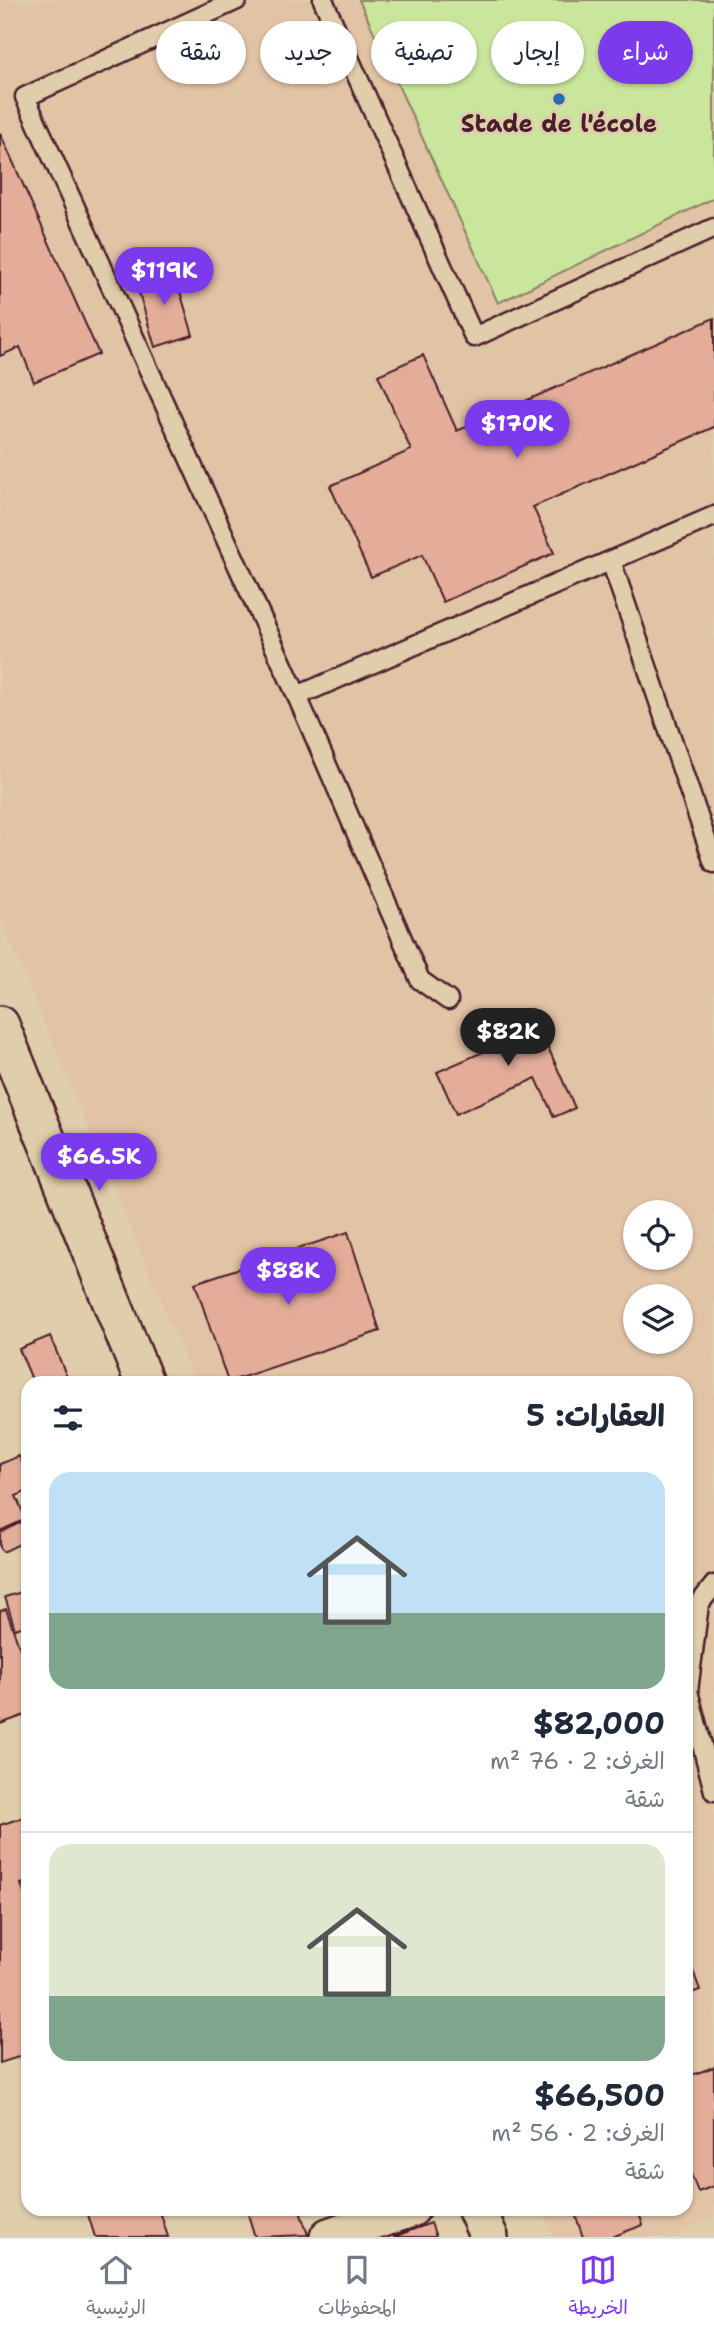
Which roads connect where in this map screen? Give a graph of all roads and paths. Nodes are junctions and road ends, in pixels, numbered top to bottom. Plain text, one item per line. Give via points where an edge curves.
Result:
1 (237, 0) edge
2 (323, 0) edge
3 (714, 228) edge
4 (714, 516) edge
5 (611, 561) junction
6 (297, 696) junction
7 (714, 863) edge
8 (448, 1000) dead end
9 (0, 1025) edge
10 (142, 1376) edge
11 (714, 1585) edge
12 (693, 1651) edge
13 (693, 1710) edge
14 (714, 1791) edge
15 (388, 2216) edge
16 (480, 2216) edge
17 (329, 2237) edge
18 (489, 2237) edge

1 - 6 lane via 25,97
2 - 3 lane via 474,337
4 - 5 lane
5 - 6 lane
5 - 7 lane
6 - 8 lane via 421,980
9 - 10 street
11 - 12 lane via 699,1604
13 - 14 lane
15 - 17 street
16 - 18 street

